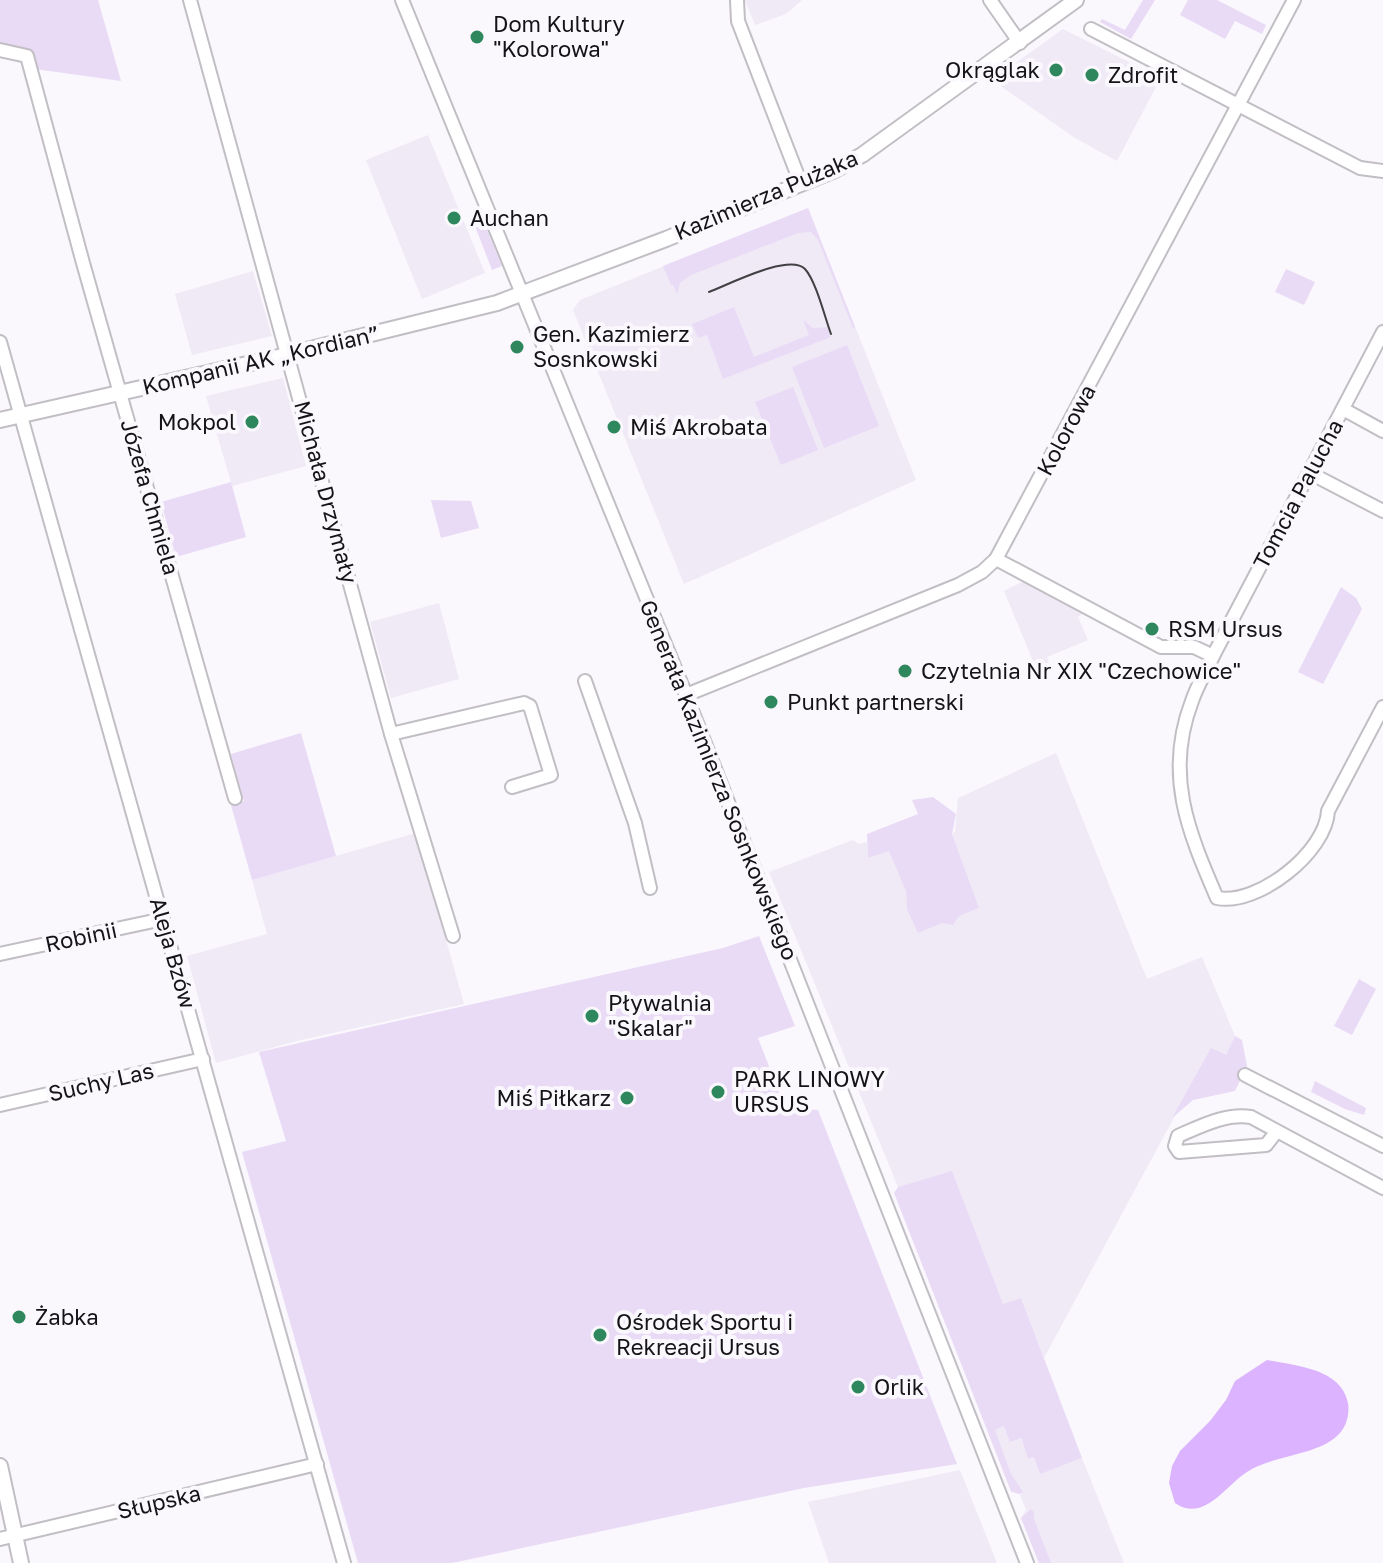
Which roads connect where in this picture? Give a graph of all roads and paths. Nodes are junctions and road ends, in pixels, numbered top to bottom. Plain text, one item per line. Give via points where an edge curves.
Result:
1 (190, 0) edge
2 (402, 0) edge
3 (737, 0) edge
4 (990, 0) edge
5 (1294, 0) edge
6 (1074, 2) edge
7 (1091, 29) dead end
8 (1020, 43) junction
9 (0, 50) edge
10 (1237, 106) junction
11 (1383, 171) edge
12 (801, 184) junction
13 (521, 295) junction
14 (1383, 332) edge
15 (0, 342) edge
16 (289, 355) junction
17 (121, 393) junction
18 (1343, 409) junction
19 (20, 415) junction
20 (0, 420) edge
21 (1383, 431) edge
22 (1310, 473) junction
23 (1383, 511) edge
24 (996, 559) junction
25 (1213, 656) junction
26 (585, 681) dead end
27 (686, 695) junction
28 (1383, 707) edge
29 (391, 734) junction
30 (512, 787) dead end
31 (235, 798) dead end
32 (650, 888) dead end
33 (163, 919) junction
34 (453, 936) dead end
35 (0, 954) edge
36 (203, 1059) junction
37 (1245, 1075) dead end
38 (0, 1105) edge
39 (1204, 1124) junction
40 (1277, 1131) junction
41 (1383, 1146) edge
42 (1207, 1150) junction
43 (1383, 1188) edge
44 (317, 1464) junction
45 (0, 1466) edge
46 (15, 1536) junction
47 (0, 1539) edge
48 (21, 1563) edge
49 (344, 1563) edge
50 (1027, 1563) edge

1 - 16 street, Michała Drzymały
2 - 13 street, Generała Kazimierza Sosnkowskiego
3 - 12 street via 738,21
4 - 8 street
5 - 10 street, Kolorowa
6 - 8 street, Kazimierza Pużaka
7 - 10 street
8 - 12 street, Kazimierza Pużaka via 862,155
9 - 17 street, Józefa Chmiela via 27,56
10 - 11 street via 1360,168
10 - 24 street, Kolorowa
12 - 13 street, Kazimierza Pużaka
13 - 16 street, Kompanii AK „Kordian”
13 - 27 street, Generała Kazimierza Sosnkowskiego
14 - 18 street, Tomcia Palucha
15 - 19 street, Aleja Bzów
16 - 17 street, Kompanii AK „Kordian”
16 - 29 street, Michała Drzymały
17 - 19 street, Kompanii AK „Kordian”
17 - 31 street, Józefa Chmiela
18 - 21 street
18 - 22 street, Tomcia Palucha
19 - 20 street, Kompanii AK „Kordian”
19 - 33 street, Aleja Bzów
22 - 23 street
22 - 25 street, Tomcia Palucha
24 - 25 street via 1161,647 1194,647
24 - 27 street, Kolorowa via 958,585
25 - 28 street, Tomcia Palucha via 1183,728 1179,778 1190,835 1217,898 1233,899 1295,868 1327,824 1328,811
26 - 32 street via 635,823
27 - 50 street, Generała Kazimierza Sosnkowskiego
29 - 30 street via 524,703 530,706 551,775
29 - 34 street, Michała Drzymały
33 - 35 street, Robinii
33 - 36 street, Aleja Bzów
36 - 38 street, Suchy Las
36 - 44 street, Aleja Bzów
37 - 41 street
39 - 40 street via 1245,1116
39 - 42 street
39 - 42 street via 1178,1136 1175,1146 1179,1152
40 - 42 street via 1266,1145
40 - 43 street
44 - 46 street, Słupska
44 - 49 street, Aleja Bzów
45 - 46 street
46 - 47 street, Słupska
46 - 48 street

